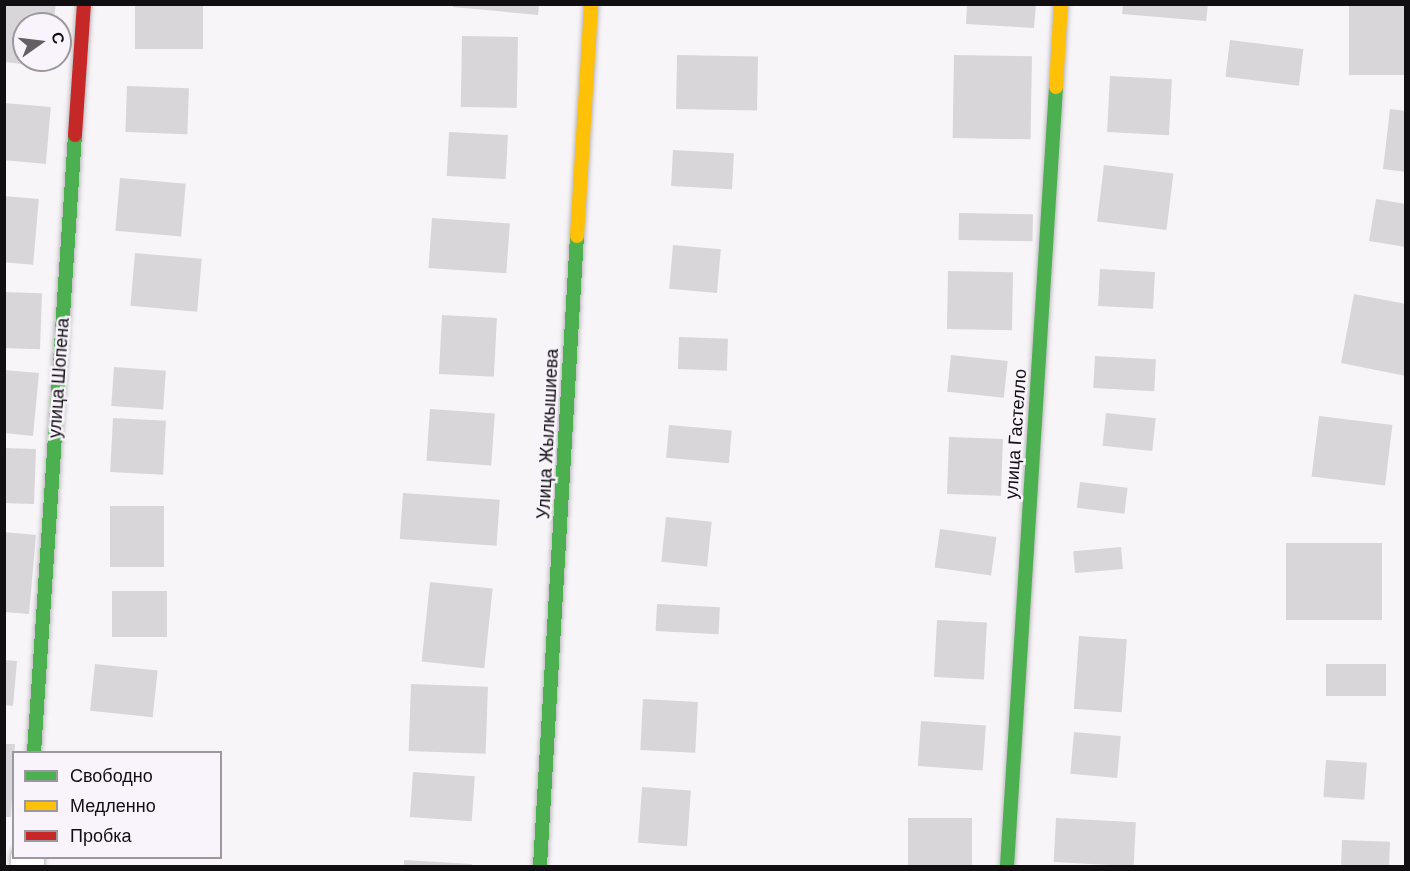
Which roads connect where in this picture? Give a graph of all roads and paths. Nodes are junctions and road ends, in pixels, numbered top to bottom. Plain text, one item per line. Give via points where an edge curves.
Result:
1 (84, 4) edge
2 (591, 4) edge
3 (1061, 4) edge
4 (34, 751) edge
5 (540, 867) edge
6 (1007, 867) edge

1 - 4 street, улица Шопена
2 - 5 street, Улица Жылкышиева
3 - 6 street, улица Гастелло

